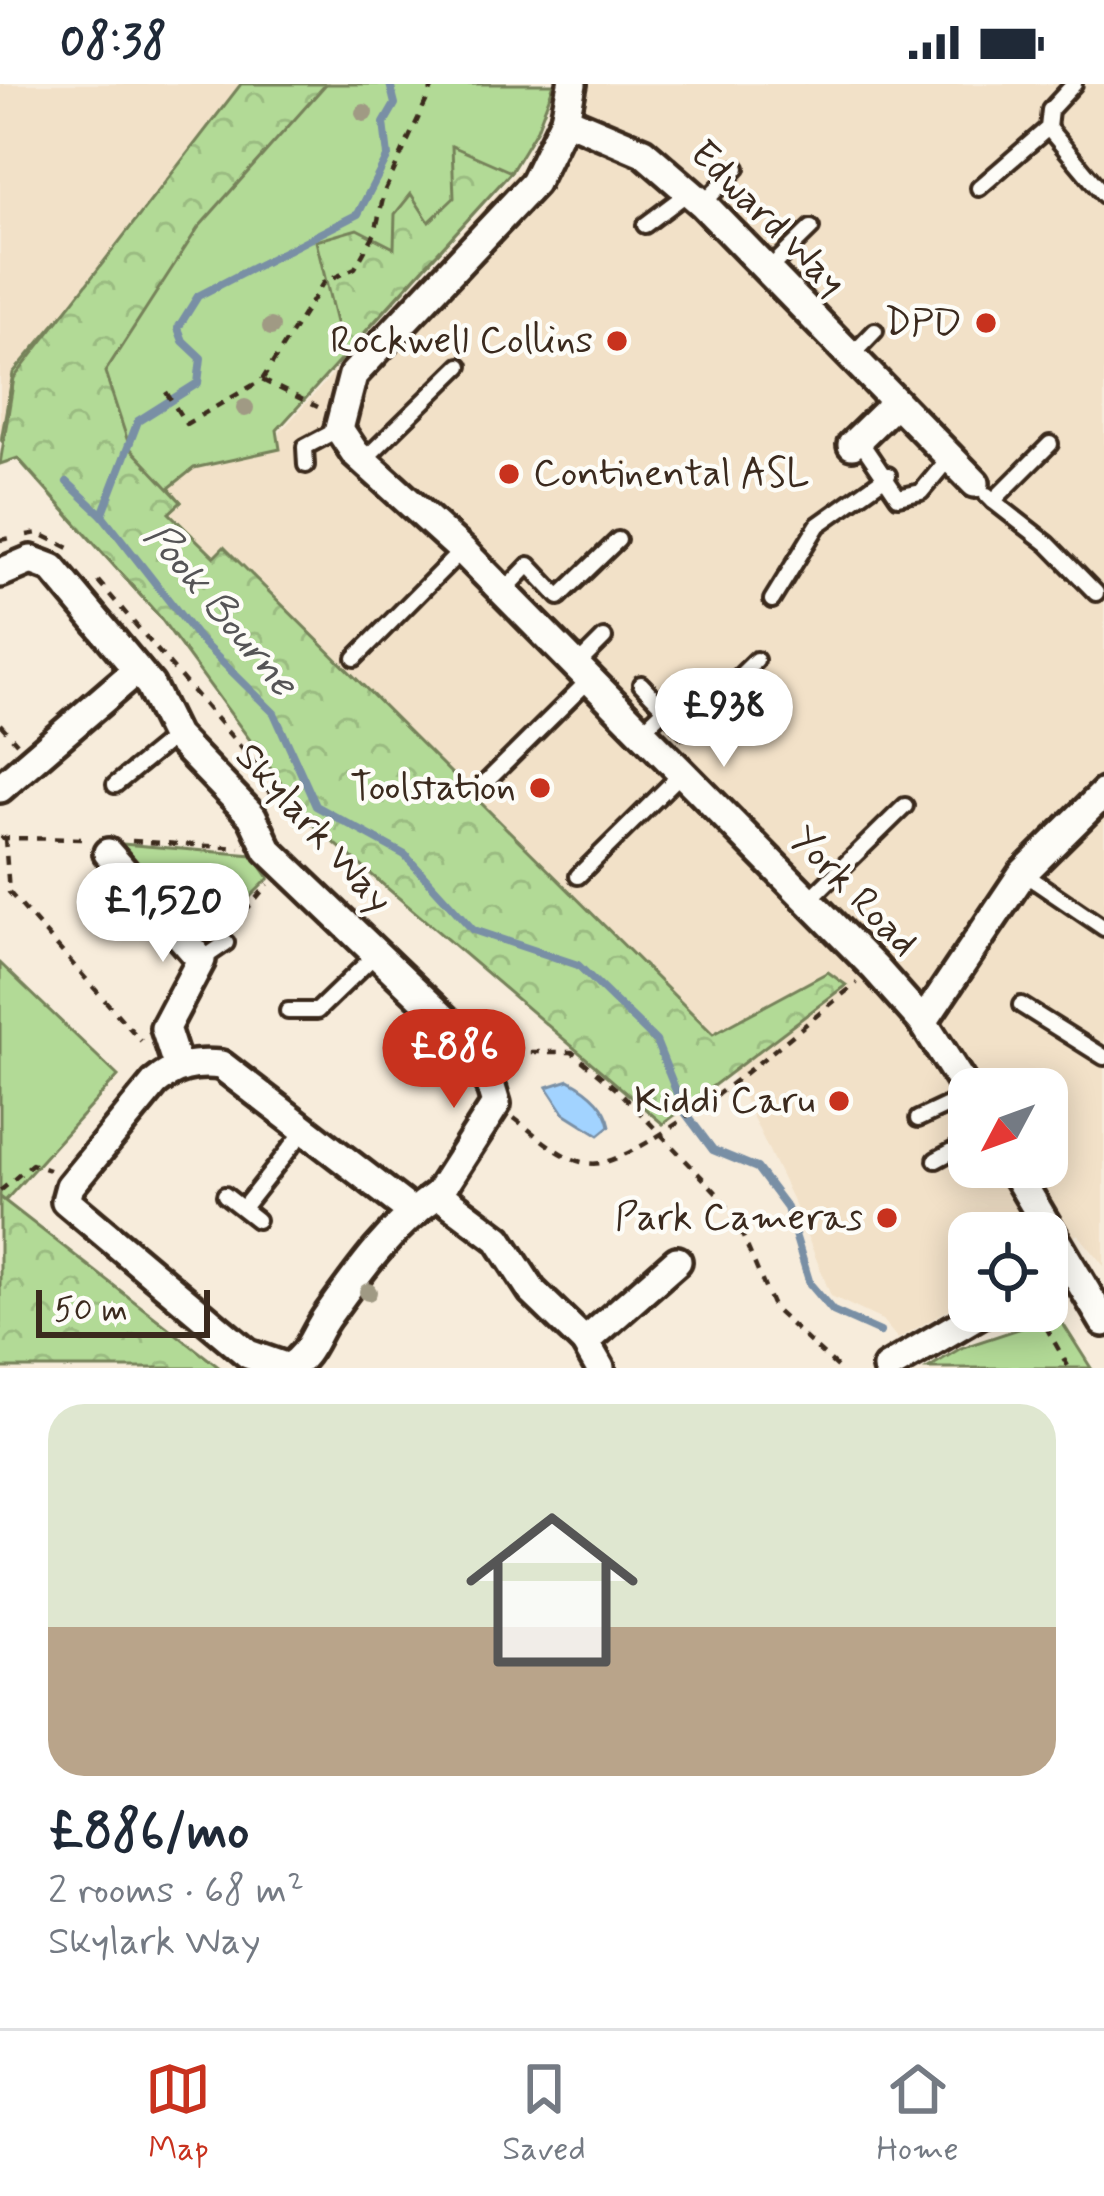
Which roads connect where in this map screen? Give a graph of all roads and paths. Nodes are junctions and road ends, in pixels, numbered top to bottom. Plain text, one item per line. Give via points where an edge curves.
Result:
1 (434, 84) edge
2 (572, 84) edge
3 (1074, 84) edge
4 (565, 118) junction
5 (1048, 128) junction
6 (737, 169) dead end
7 (979, 188) dead end
8 (1104, 195) edge
9 (696, 198) junction
10 (645, 225) dead end
11 (811, 228) dead end
12 (766, 272) junction
13 (875, 331) dead end
14 (849, 358) junction
15 (460, 366) dead end
16 (262, 380) junction
17 (166, 392) dead end
18 (895, 404) junction
19 (339, 423) junction
20 (855, 442) joint
21 (1050, 444) dead end
22 (949, 458) junction
23 (364, 460) junction
24 (306, 465) dead end
25 (888, 476) junction
26 (984, 492) junction
27 (38, 532) dead end
28 (618, 540) dead end
29 (461, 550) junction
30 (83, 563) dead end
31 (0, 573) edge
32 (98, 580) dead end
33 (503, 592) junction
34 (1096, 593) dead end
35 (772, 600) dead end
36 (604, 638) dead end
37 (355, 658) dead end
38 (756, 660) dead end
39 (583, 673) junction
40 (143, 677) junction
41 (641, 684) dead end
42 (665, 709) junction
43 (641, 732) junction
44 (175, 736) junction
45 (682, 773) junction
46 (484, 783) dead end
47 (116, 785) dead end
48 (0, 788) edge
49 (1104, 793) edge
50 (905, 806) dead end
51 (277, 807) dead end
52 (4, 838) dead end
53 (108, 853) dead end
54 (284, 866) junction
55 (1023, 872) junction
56 (578, 876) dead end
57 (808, 901) junction
58 (1104, 928) edge
59 (226, 943) joint
60 (374, 956) junction
61 (201, 960) junction
62 (875, 968) junction
63 (1021, 1005) dead end
64 (289, 1011) dead end
65 (923, 1022) junction
66 (499, 1035) dead end
67 (1104, 1057) edge
68 (952, 1068) edge
69 (173, 1070) junction
70 (496, 1104) junction
71 (948, 1105) edge
72 (918, 1119) dead end
73 (307, 1127) junction
74 (659, 1134) junction
75 (948, 1153) edge
76 (936, 1160) dead end
77 (0, 1191) edge
78 (68, 1193) junction
79 (438, 1194) junction
80 (225, 1195) dead end
81 (243, 1208) junction
82 (412, 1212) junction
83 (257, 1220) dead end
84 (677, 1261) dead end
85 (1068, 1281) edge
86 (1104, 1322) edge
87 (948, 1332) edge
88 (1049, 1332) edge
89 (585, 1342) junction
90 (288, 1368) edge
91 (600, 1368) edge
92 (838, 1368) edge
93 (887, 1368) edge
94 (1069, 1368) edge

1 - 16 path via 355,268 323,284
2 - 4 street
3 - 5 lane via 1050,110
4 - 9 street, Edward Way via 644,152
4 - 19 street via 534,183 352,375
5 - 7 lane
5 - 8 lane
6 - 9 lane
9 - 10 lane
9 - 12 street, Edward Way
11 - 12 lane
12 - 14 street, Edward Way
13 - 14 lane
14 - 18 street, Edward Way
15 - 23 lane
16 - 17 path via 186,424
16 - 19 path
18 - 20 street
18 - 22 street, Edward Way
19 - 23 street, York Road
19 - 24 lane via 305,447
20 - 25 lane
21 - 26 lane
22 - 25 lane via 921,492 898,497
22 - 26 street, Edward Way
23 - 29 street, York Road
25 - 35 lane via 818,525
26 - 34 lane
27 - 30 path via 69,546
28 - 33 lane via 559,597 529,565
29 - 33 street, York Road
29 - 37 lane
31 - 40 street, Skylark Way via 31,560 52,568
32 - 51 path via 256,766
33 - 39 street, York Road
36 - 39 lane
38 - 42 lane via 686,730
39 - 43 street, York Road
39 - 46 lane
40 - 44 street, Skylark Way
40 - 48 street
41 - 42 lane
42 - 43 lane
43 - 45 street, York Road
44 - 47 lane
44 - 54 street, Skylark Way via 252,816
45 - 56 lane
45 - 57 street, York Road
49 - 55 street
50 - 57 lane
52 - 69 path via 9,892
53 - 61 street
54 - 59 path
54 - 60 street, Skylark Way
55 - 58 lane
55 - 65 street
57 - 62 street, York Road
59 - 61 lane
60 - 64 lane via 317,1011
60 - 70 street, Skylark Way via 481,1054
61 - 69 street via 166,1028
62 - 65 street, York Road
62 - 74 path
63 - 67 lane
65 - 68 street, York Road
66 - 74 path via 516,1052 572,1052
69 - 73 street via 221,1065
69 - 78 street
70 - 74 path via 569,1158 600,1163
70 - 79 street
71 - 72 lane
73 - 81 lane
73 - 82 street
74 - 92 path via 735,1218 774,1309
75 - 76 lane
77 - 78 path via 32,1164
78 - 90 street via 248,1354
79 - 82 street
79 - 89 street via 498,1239 532,1291
80 - 81 lane
81 - 83 lane
82 - 90 street via 323,1322 314,1345
84 - 89 street
85 - 86 street
87 - 93 street
88 - 94 path
89 - 91 street

